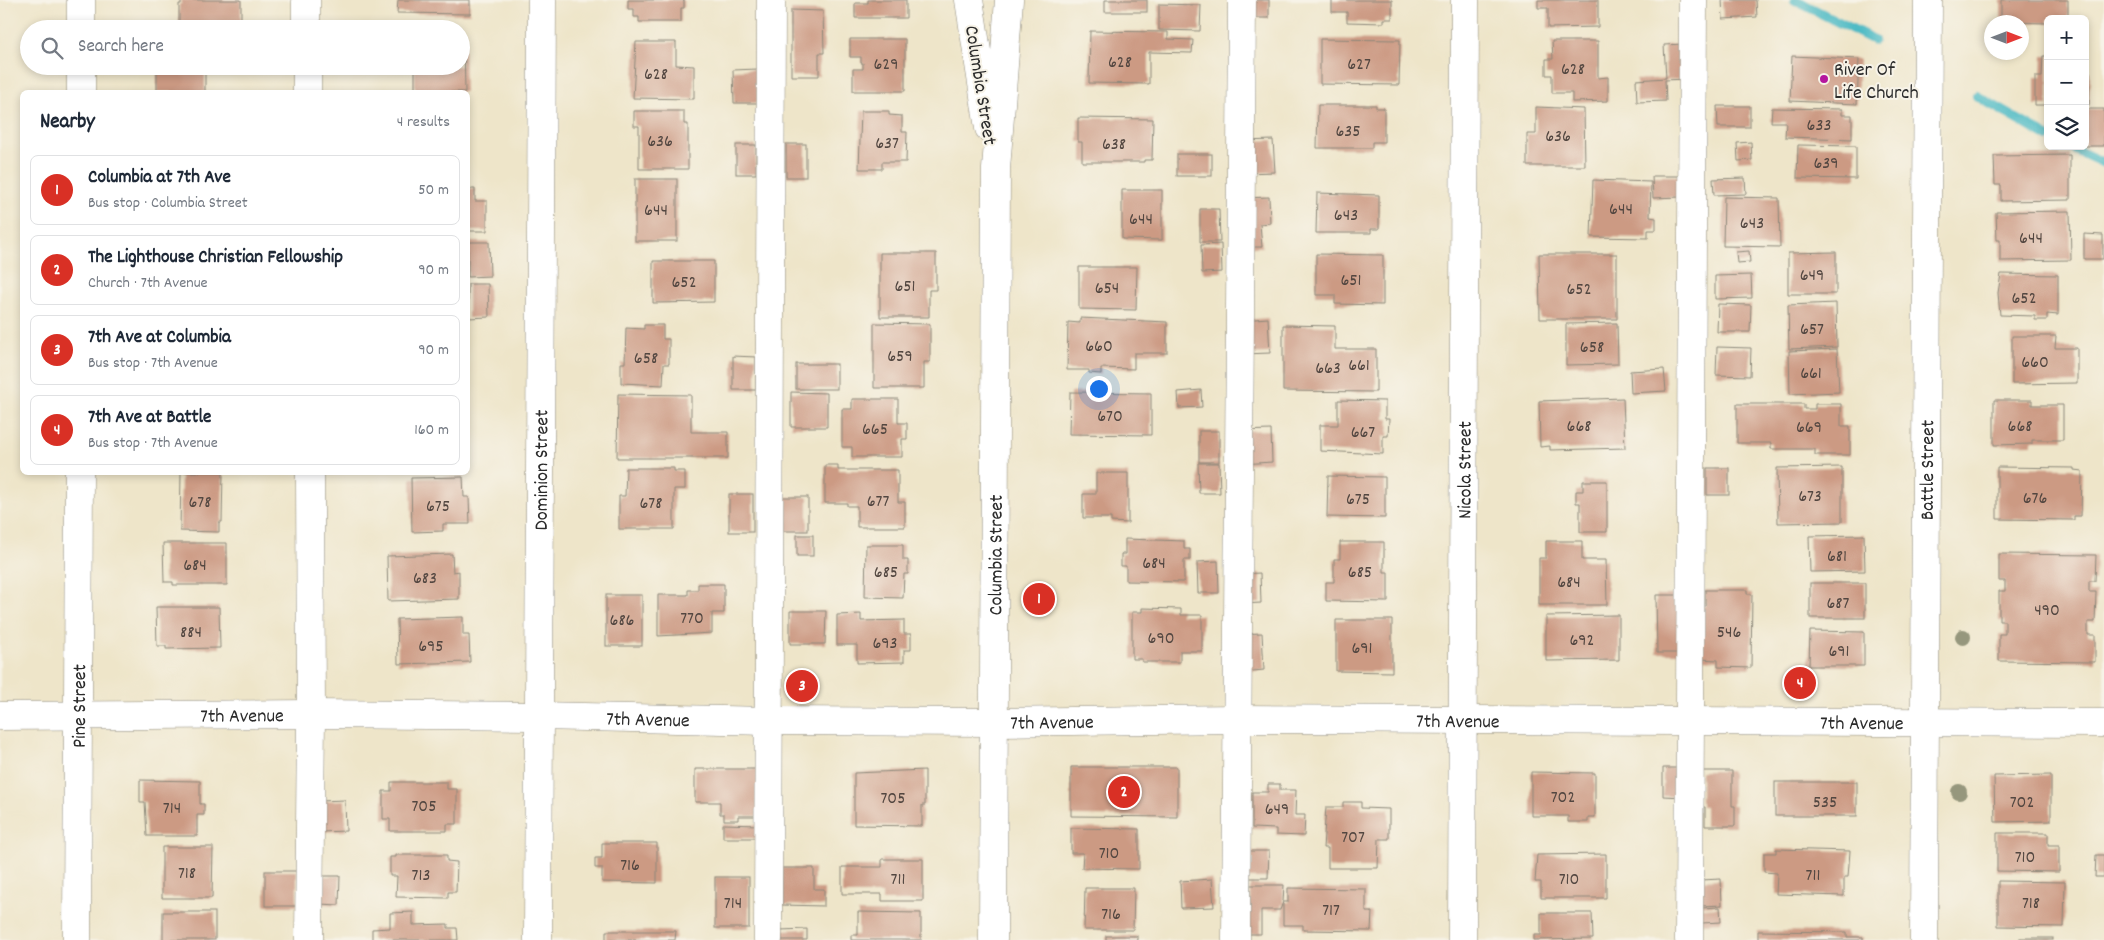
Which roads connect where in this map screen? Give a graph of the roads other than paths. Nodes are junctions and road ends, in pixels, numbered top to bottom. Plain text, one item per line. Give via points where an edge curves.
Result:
1 (81, 0) edge
2 (306, 0) edge
3 (542, 0) edge
4 (771, 0) edge
5 (969, 0) edge
6 (1009, 0) edge
7 (1242, 0) edge
8 (1465, 0) edge
9 (1693, 0) edge
10 (1928, 0) edge
11 (81, 20) edge
12 (306, 20) edge
13 (81, 75) edge
14 (307, 75) edge
15 (80, 90) edge
16 (307, 90) edge
17 (996, 169) junction
18 (79, 475) edge
19 (310, 475) edge
20 (311, 714) junction
21 (0, 716) edge
22 (78, 716) junction
23 (538, 716) junction
24 (1237, 719) junction
25 (1463, 720) junction
26 (769, 721) junction
27 (1690, 721) junction
28 (1924, 721) junction
29 (994, 722) junction
30 (2104, 723) edge
31 (77, 940) edge
32 (309, 940) edge
33 (538, 940) edge
34 (768, 940) edge
35 (993, 940) edge
36 (1236, 940) edge
37 (1462, 940) edge
38 (1689, 940) edge
39 (1924, 940) edge

1 - 11 street
2 - 12 street
3 - 23 street, Dominion Street
4 - 26 street
5 - 17 street, Columbia Street
6 - 17 street, Columbia Street
7 - 24 street
8 - 25 street, Nicola Street
9 - 27 street
10 - 28 street, Battle Street
13 - 15 street
14 - 16 street
17 - 29 street, Columbia Street
18 - 22 street, Pine Street
19 - 20 street
20 - 22 street, 7th Avenue
20 - 23 street, 7th Avenue
20 - 32 street
21 - 22 street, 7th Avenue
22 - 31 street, Pine Street
23 - 26 street, 7th Avenue
23 - 33 street, Dominion Street
24 - 25 street, 7th Avenue
24 - 29 street, 7th Avenue
24 - 36 street
25 - 27 street, 7th Avenue
25 - 37 street, Nicola Street
26 - 29 street, 7th Avenue
26 - 34 street
27 - 28 street, 7th Avenue
27 - 38 street
28 - 30 street, 7th Avenue
28 - 39 street, Battle Street
29 - 35 street, Columbia Street

